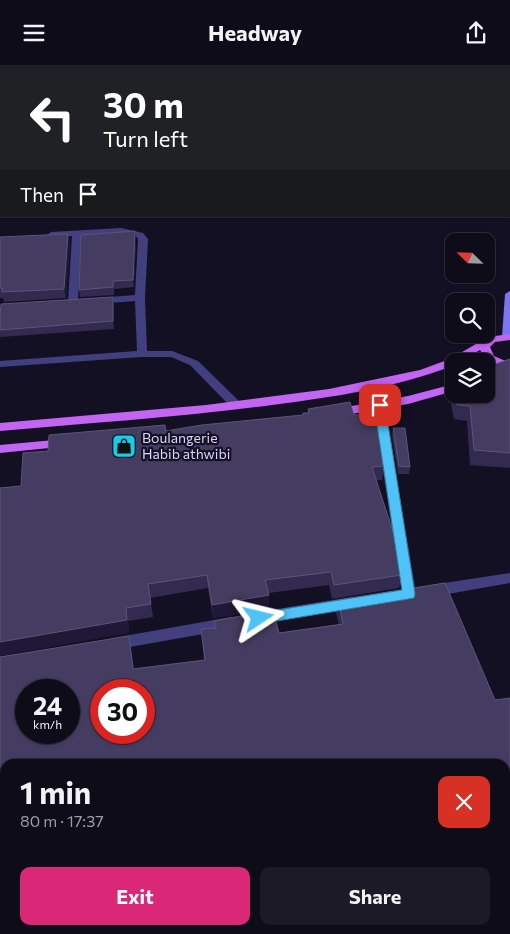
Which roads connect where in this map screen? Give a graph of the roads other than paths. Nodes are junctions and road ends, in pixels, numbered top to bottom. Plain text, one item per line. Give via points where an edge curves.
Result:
1 (77, 233) junction
2 (38, 236) edge
3 (510, 294) edge
4 (140, 298) junction
5 (509, 337) edge
6 (495, 339) edge
7 (485, 343) edge
8 (486, 343) edge
9 (468, 353) edge
10 (142, 354) junction
11 (0, 364) edge
12 (445, 364) edge
13 (510, 367) edge
14 (495, 373) edge
15 (445, 389) edge
16 (380, 405) junction
17 (237, 406) junction
18 (327, 414) edge
19 (0, 427) edge
20 (77, 441) edge
21 (0, 449) edge
22 (510, 578) edge
23 (362, 602) edge
24 (96, 647) edge

1 - 2 street
1 - 4 street via 121,231 140,235 143,239
1 - 4 street via 68,303
3 - 5 street
4 - 10 street
5 - 6 main road
7 - 9 main road
8 - 13 main road via 486,355
10 - 11 street
10 - 17 street via 172,354 194,363
12 - 17 main road via 408,377
13 - 14 main road
15 - 16 main road
16 - 18 main road
16 - 22 street via 404,595
17 - 19 main road
20 - 21 main road
23 - 24 street

